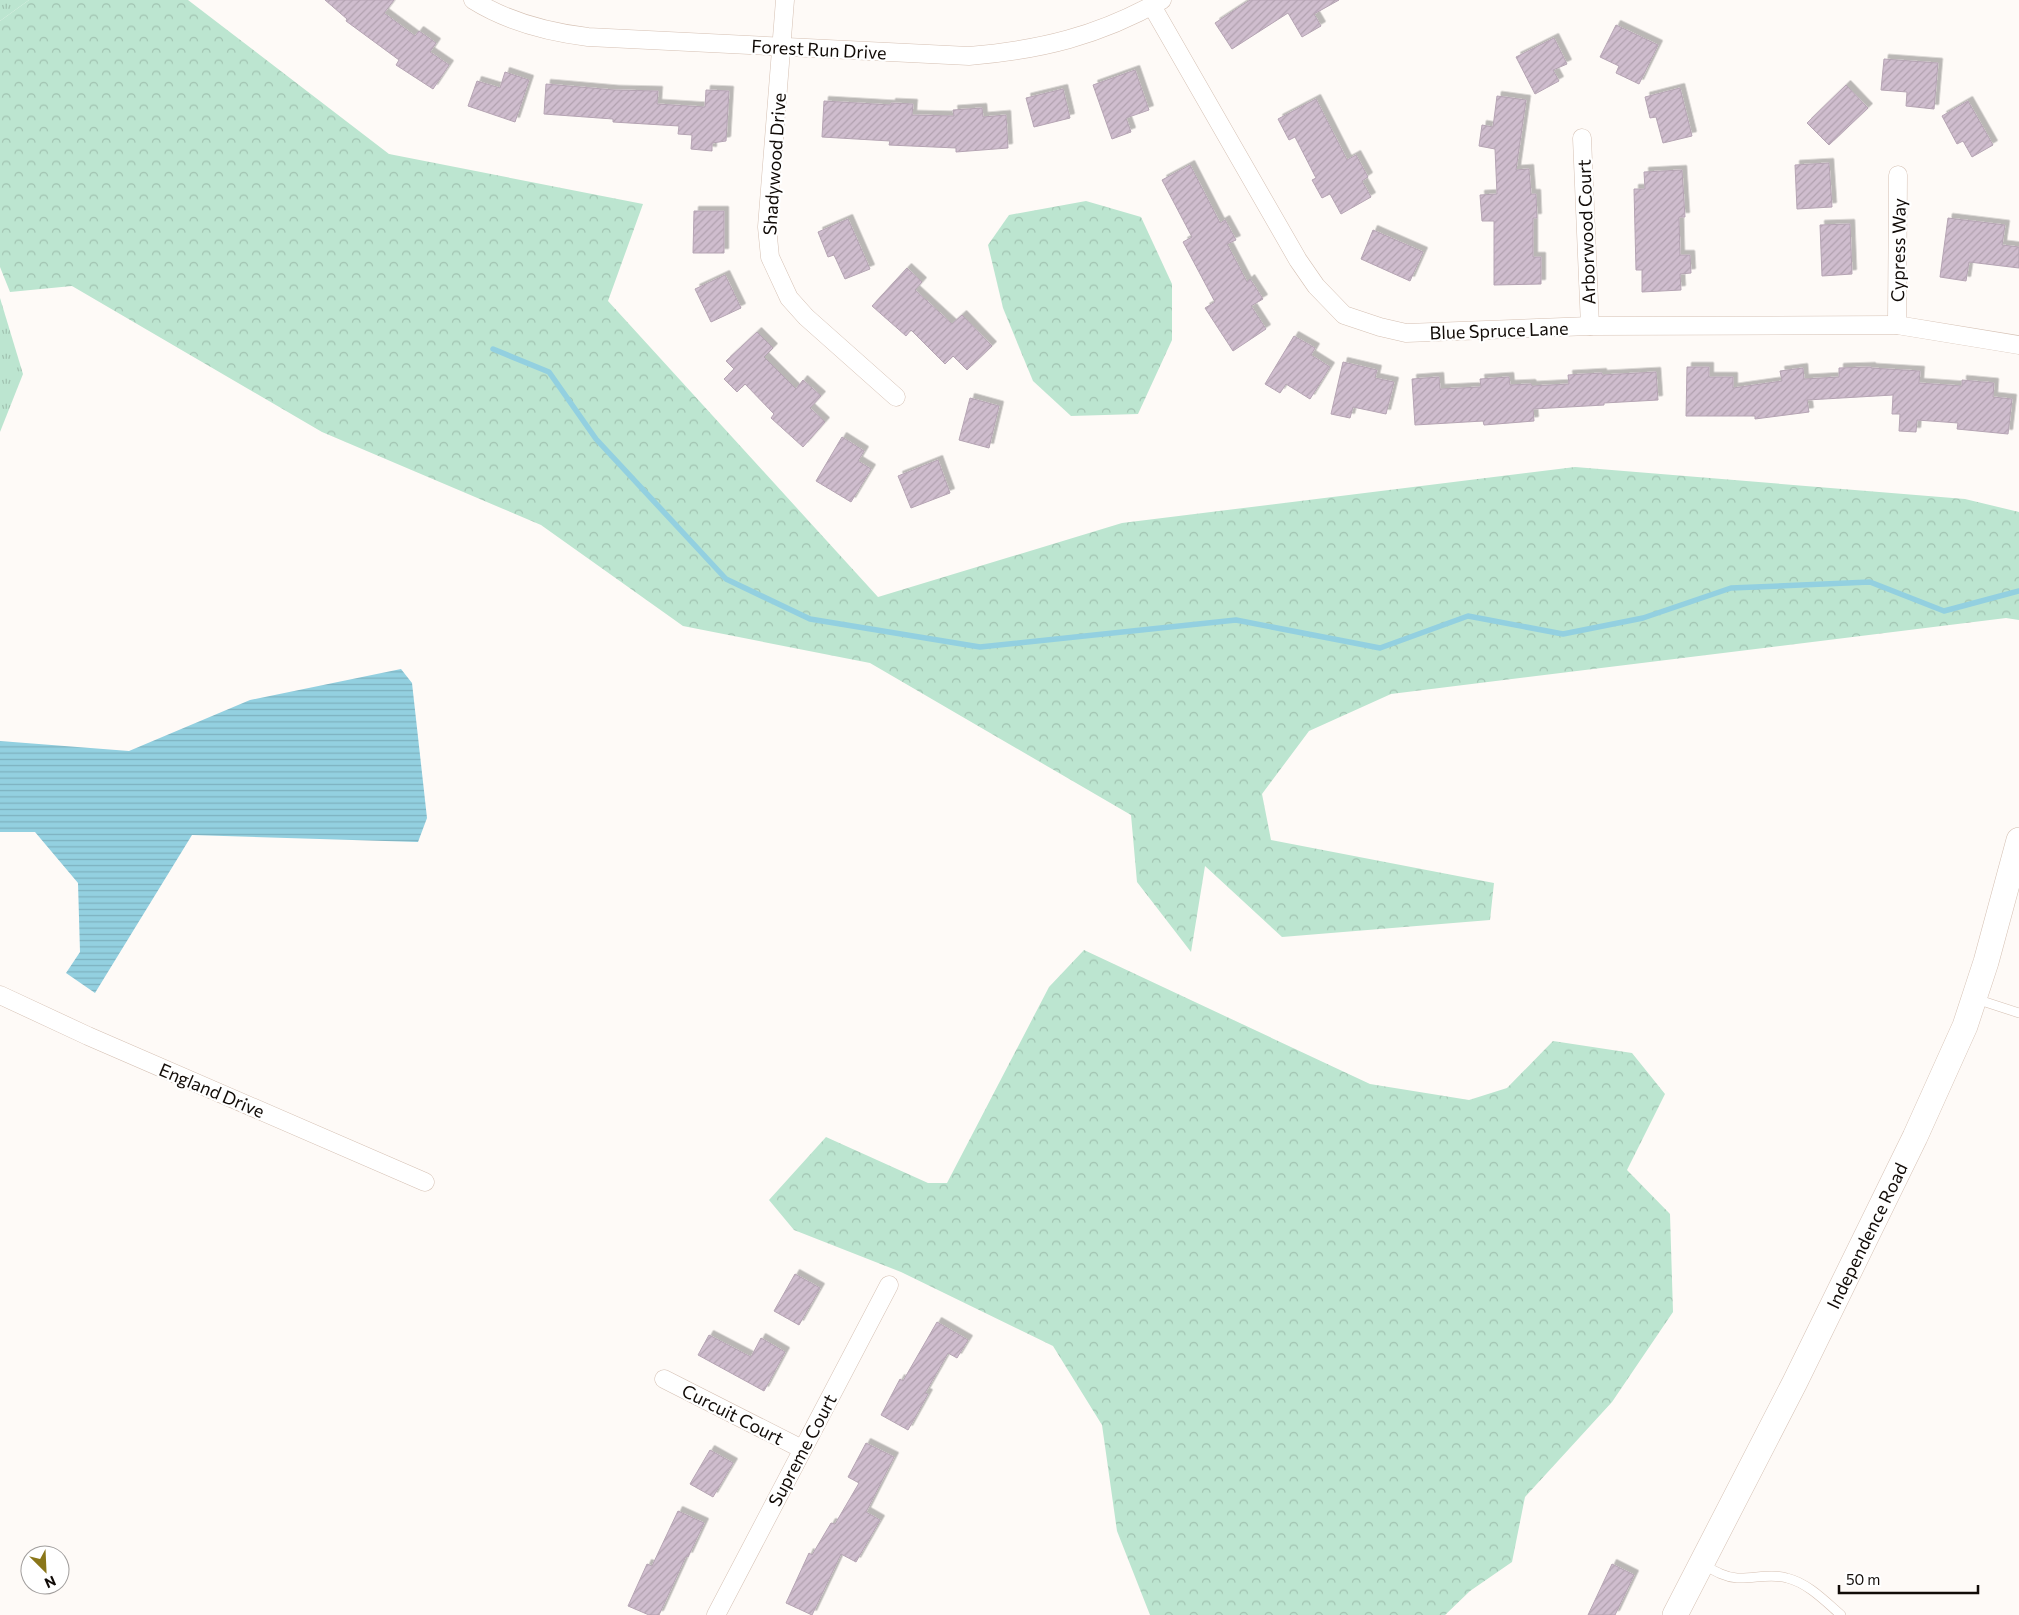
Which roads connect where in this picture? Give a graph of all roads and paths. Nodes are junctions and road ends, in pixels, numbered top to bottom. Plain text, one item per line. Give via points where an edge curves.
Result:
1 (472, 0) edge
2 (785, 0) edge
3 (1157, 3) edge
4 (782, 46) junction
5 (1582, 138) dead end
6 (1898, 175) dead end
7 (1897, 324) junction
8 (1590, 326) junction
9 (2019, 344) edge
10 (896, 397) dead end
11 (2019, 840) edge
12 (0, 995) edge
13 (1974, 998) junction
14 (2019, 1012) edge
15 (425, 1182) dead end
16 (889, 1285) dead end
17 (664, 1380) dead end
18 (802, 1449) junction
19 (1701, 1564) junction
20 (716, 1615) edge
21 (1675, 1615) edge
22 (1841, 1615) edge

1 - 4 street, Forest Run Drive via 521,24 559,33
2 - 4 street, Shadywood Drive
3 - 4 street, Forest Run Drive via 1080,37 1007,53 939,56
3 - 8 street, Blue Spruce Lane via 1298,260 1316,286 1344,314 1406,333
4 - 10 street, Shadywood Drive via 767,227 770,257 789,298 806,317
5 - 8 street, Arborwood Court
6 - 7 street, Cypress Way
7 - 8 street, Blue Spruce Lane
7 - 9 street, Blue Spruce Lane
11 - 13 street, Independence Road
12 - 15 street, England Drive
13 - 14 lane
13 - 19 street, Independence Road via 1910,1145 1795,1382
16 - 18 street, Supreme Court
17 - 18 street, Curcuit Court
18 - 20 street, Supreme Court
19 - 21 street, Independence Road
19 - 22 lane via 1725,1576 1775,1575 1790,1578

